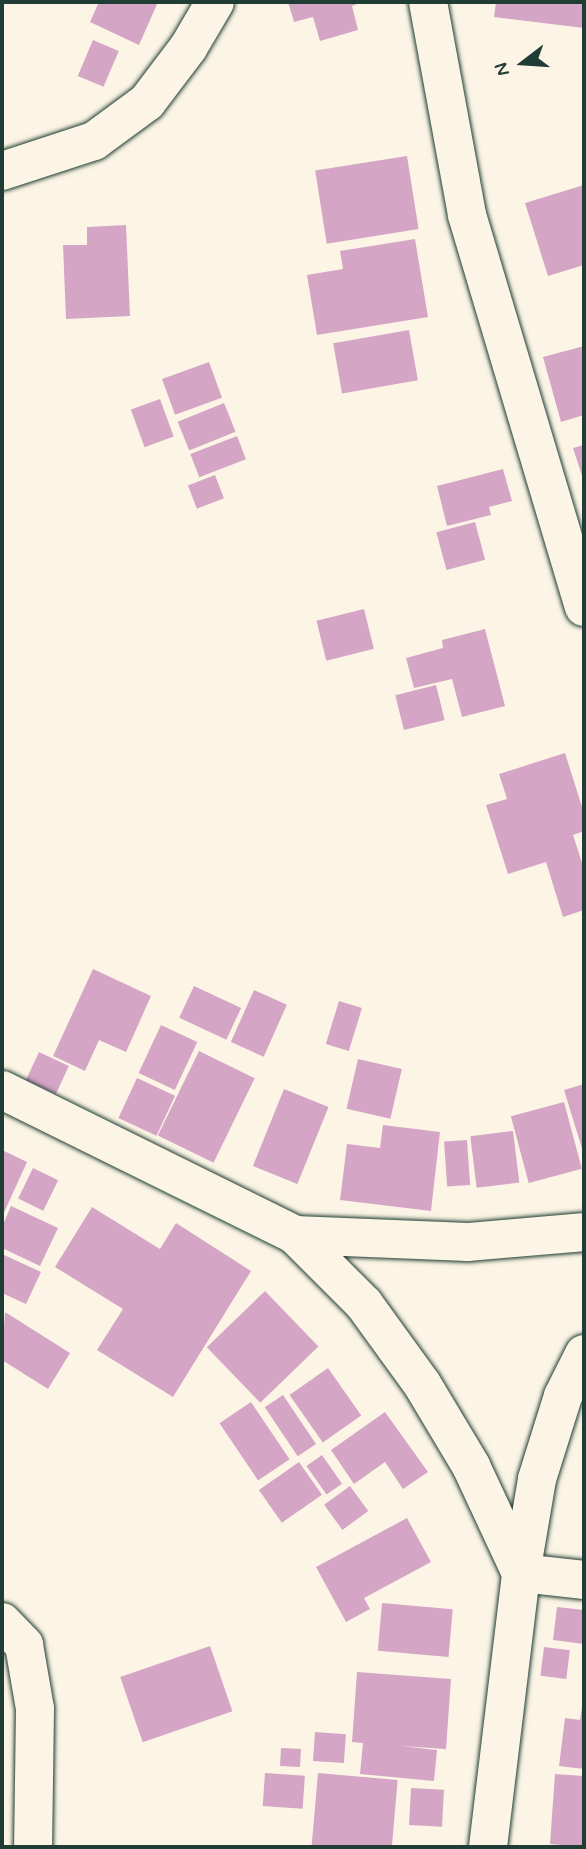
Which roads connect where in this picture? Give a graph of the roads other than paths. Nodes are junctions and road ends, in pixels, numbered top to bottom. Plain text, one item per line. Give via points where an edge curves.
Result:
1 (215, 2) edge
2 (428, 2) edge
3 (2, 171) edge
4 (584, 607) edge
5 (2, 1090) edge
6 (584, 1232) edge
7 (295, 1235) junction
8 (584, 1354) edge
9 (521, 1573) junction
10 (584, 1580) edge
11 (2, 1622) edge
12 (33, 1847) edge
13 (488, 1847) edge

1 - 3 street via 147,102 94,141
2 - 4 street via 467,215
5 - 7 street
6 - 7 street via 468,1242
7 - 9 street via 364,1304 422,1384 471,1466
8 - 9 street via 563,1396 537,1479
9 - 10 street
9 - 13 street
11 - 12 street via 24,1645 35,1709

